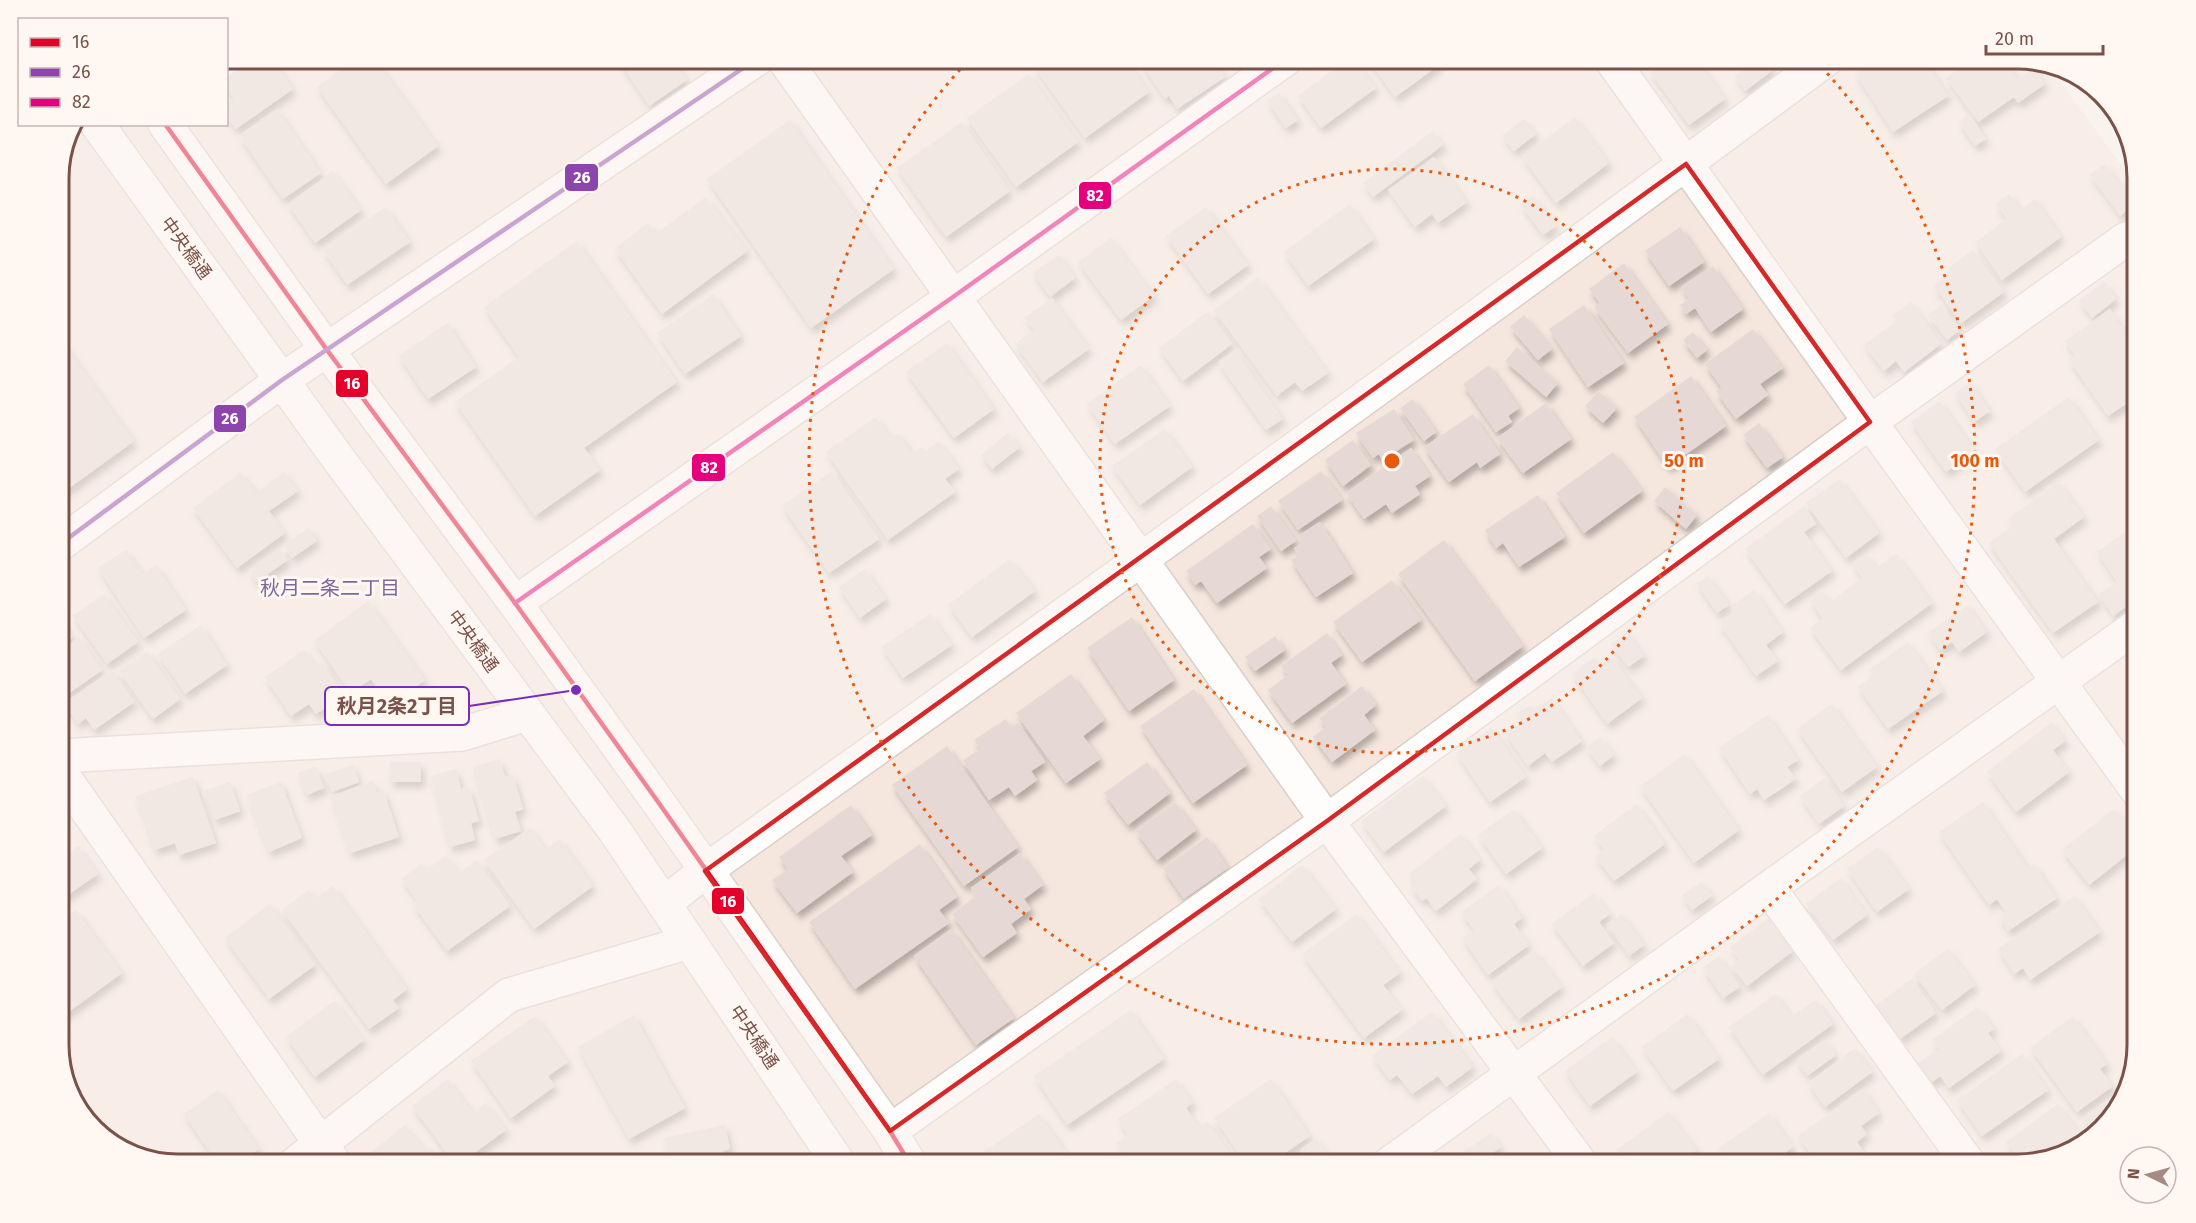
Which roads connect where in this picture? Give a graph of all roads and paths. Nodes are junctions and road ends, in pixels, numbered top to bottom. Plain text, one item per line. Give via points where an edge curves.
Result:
1 (742, 69) edge
2 (791, 69) edge
3 (1272, 69) edge
4 (1618, 69) edge
5 (1813, 69) edge
6 (98, 126) edge
7 (166, 126) edge
8 (1686, 164) junction
9 (2126, 239) dead end
10 (953, 297) junction
11 (327, 350) junction
12 (282, 380) junction
13 (1870, 422) junction
14 (69, 537) edge
15 (1140, 561) junction
16 (515, 603) junction
17 (2127, 633) edge
18 (2060, 682) junction
19 (527, 714) junction
20 (69, 755) edge
21 (2127, 775) edge
22 (69, 784) edge
23 (1327, 821) junction
24 (705, 871) junction
25 (1769, 888) junction
26 (664, 904) junction
27 (689, 942) junction
28 (1513, 1074) junction
29 (890, 1131) junction
30 (327, 1154) edge
31 (329, 1154) edge
32 (831, 1154) edge
33 (904, 1154) edge
34 (1403, 1154) edge
35 (1573, 1154) edge
36 (1962, 1154) edge

1 - 11 street
2 - 10 street
3 - 10 street
4 - 8 street
5 - 8 street
6 - 12 street, 中央橋通
7 - 11 street
8 - 13 street
8 - 15 street
9 - 13 street
10 - 15 street
10 - 16 street
11 - 12 street
11 - 16 street
12 - 14 street
12 - 19 street, 中央橋通
13 - 18 street
13 - 23 street
15 - 23 street
15 - 24 street
16 - 24 street
17 - 18 street
18 - 21 street
18 - 25 street
19 - 20 street via 462,734
19 - 26 street, 中央橋通
22 - 30 street
23 - 28 street
23 - 29 street
24 - 26 street
24 - 29 street
25 - 28 street
25 - 36 street
26 - 27 street, 中央橋通
27 - 31 street via 509,995
27 - 32 street, 中央橋通
28 - 34 street
28 - 35 street
29 - 33 street

